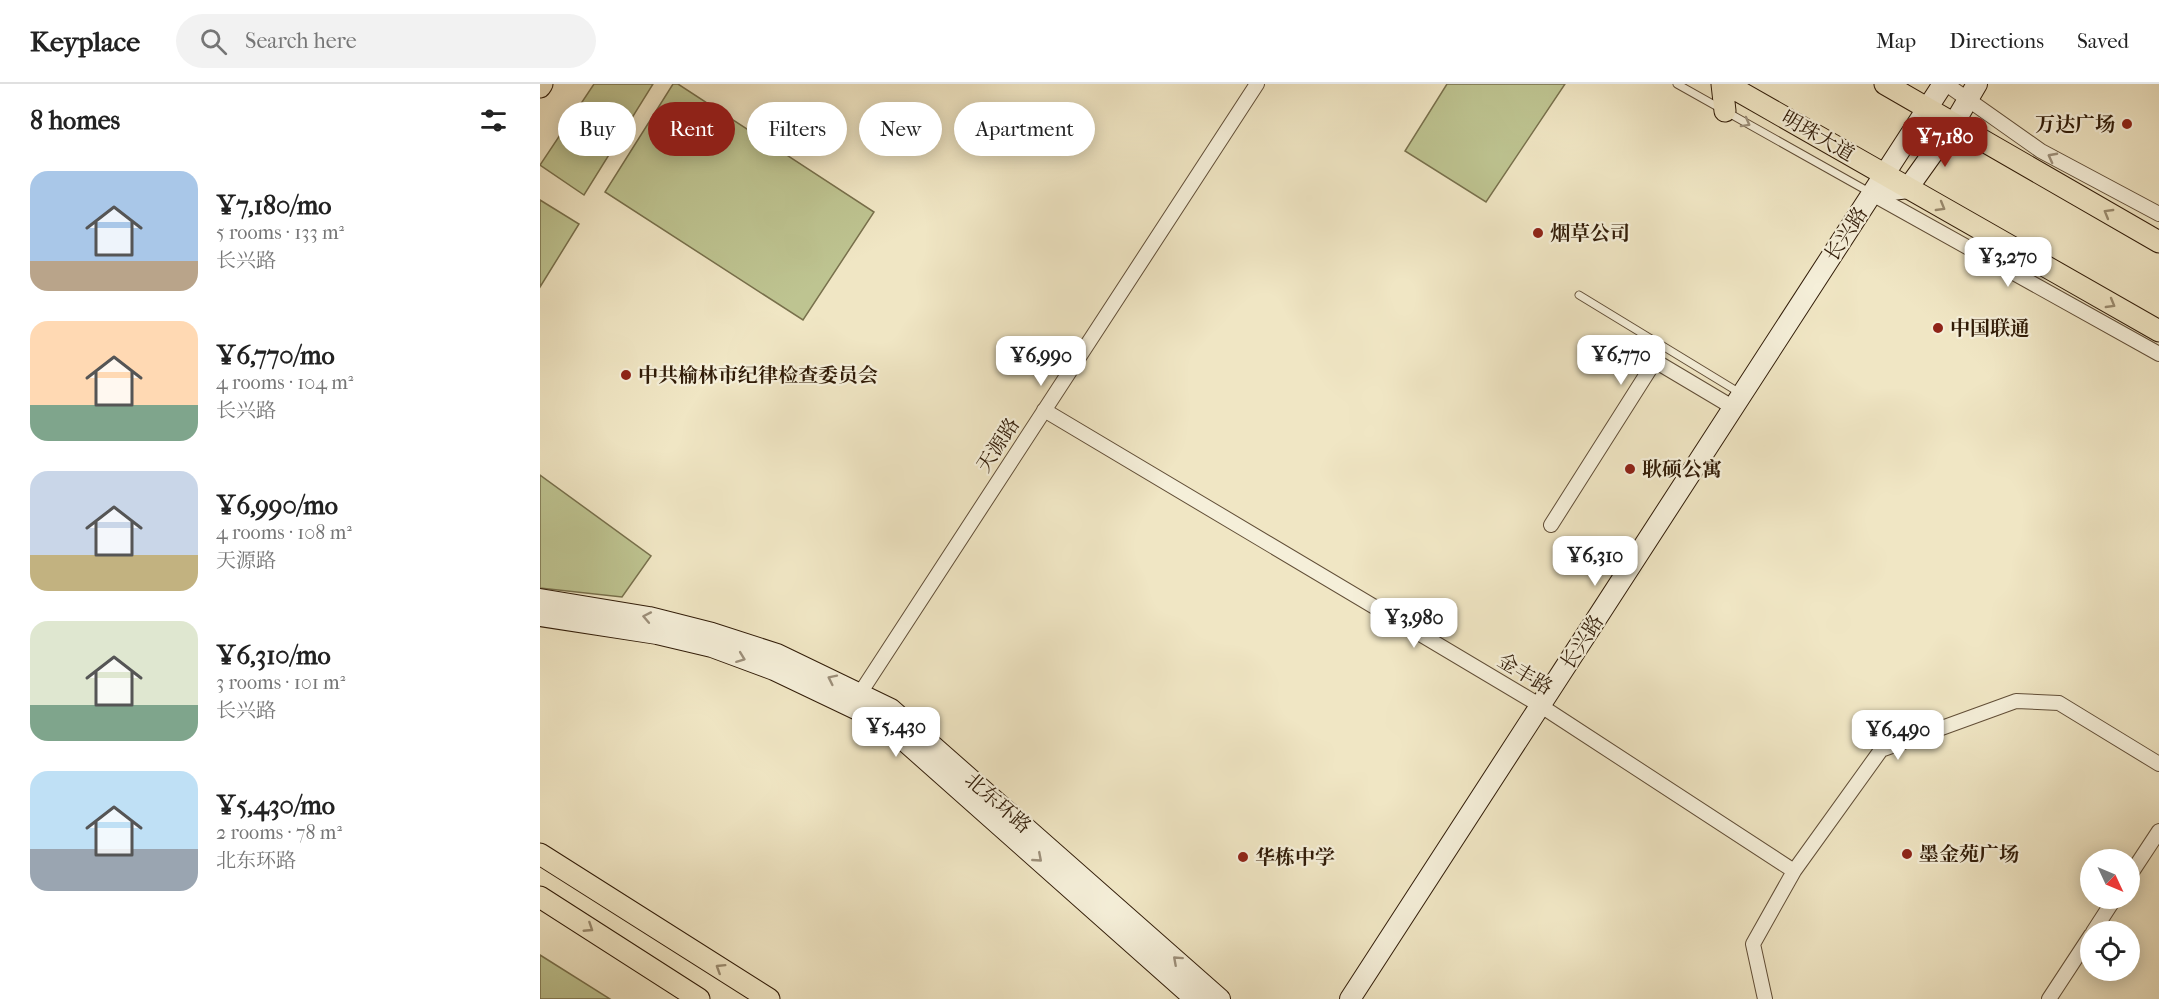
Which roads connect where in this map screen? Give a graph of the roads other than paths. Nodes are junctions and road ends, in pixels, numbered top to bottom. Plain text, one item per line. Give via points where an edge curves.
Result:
1 (1257, 84) edge
2 (1677, 84) edge
3 (1722, 84) edge
4 (1726, 84) edge
5 (1885, 84) edge
6 (1945, 84) edge
7 (1972, 91) edge
8 (1928, 108) junction
9 (1725, 111) junction
10 (1953, 125) junction
11 (1885, 174) junction
12 (1908, 188) junction
13 (1872, 194) junction
14 (2159, 214) edge
15 (2159, 242) edge
16 (1579, 295) dead end
17 (2159, 331) edge
18 (2159, 354) edge
19 (1738, 401) junction
20 (1044, 410) junction
21 (1551, 525) dead end
22 (540, 599) edge
23 (540, 616) edge
24 (856, 700) junction
25 (1541, 706) junction
26 (2159, 764) edge
27 (2159, 831) edge
28 (540, 854) edge
29 (2140, 860) edge
30 (1794, 871) junction
31 (540, 897) edge
32 (2080, 951) edge
33 (699, 999) edge
34 (769, 999) edge
35 (1195, 999) edge
36 (1220, 999) edge
37 (1350, 999) edge
38 (1765, 999) edge
39 (2049, 999) edge

1 - 20 street, 天源路
2 - 9 lane
3 - 9 main road
4 - 11 main road, 明珠大道
5 - 8 main road
6 - 7 street
6 - 8 main road, 长兴路
7 - 10 main road
14 -> 7 street via 2041,151
8 - 10 main road
8 - 11 main road, 长兴路
9 -> 13 lane
10 - 12 main road
15 -> 10 main road
11 - 12 main road, 明珠大道
11 - 13 main road, 长兴路
12 - 13 main road, 长兴路
12 -> 17 main road, 明珠大道
13 - 18 street
13 - 19 main road, 长兴路
16 - 19 lane
19 - 21 street via 1659,369 1655,361
19 - 25 main road, 长兴路
20 - 24 street, 天源路
20 - 25 street, 金丰路
24 -> 22 main road, 北东环路 via 777,654 712,633 649,617
23 -> 24 main road, 北东环路 via 657,634 712,647
24 -> 35 main road, 北东环路
36 -> 24 main road, 北东环路 via 891,709
25 - 30 street, 金丰路
25 - 37 main road, 长兴路
26 - 30 street via 2059,703 2016,701 1881,750
27 - 29 street
34 -> 28 main road
30 - 38 street via 1753,944
31 -> 33 main road
32 - 39 street

